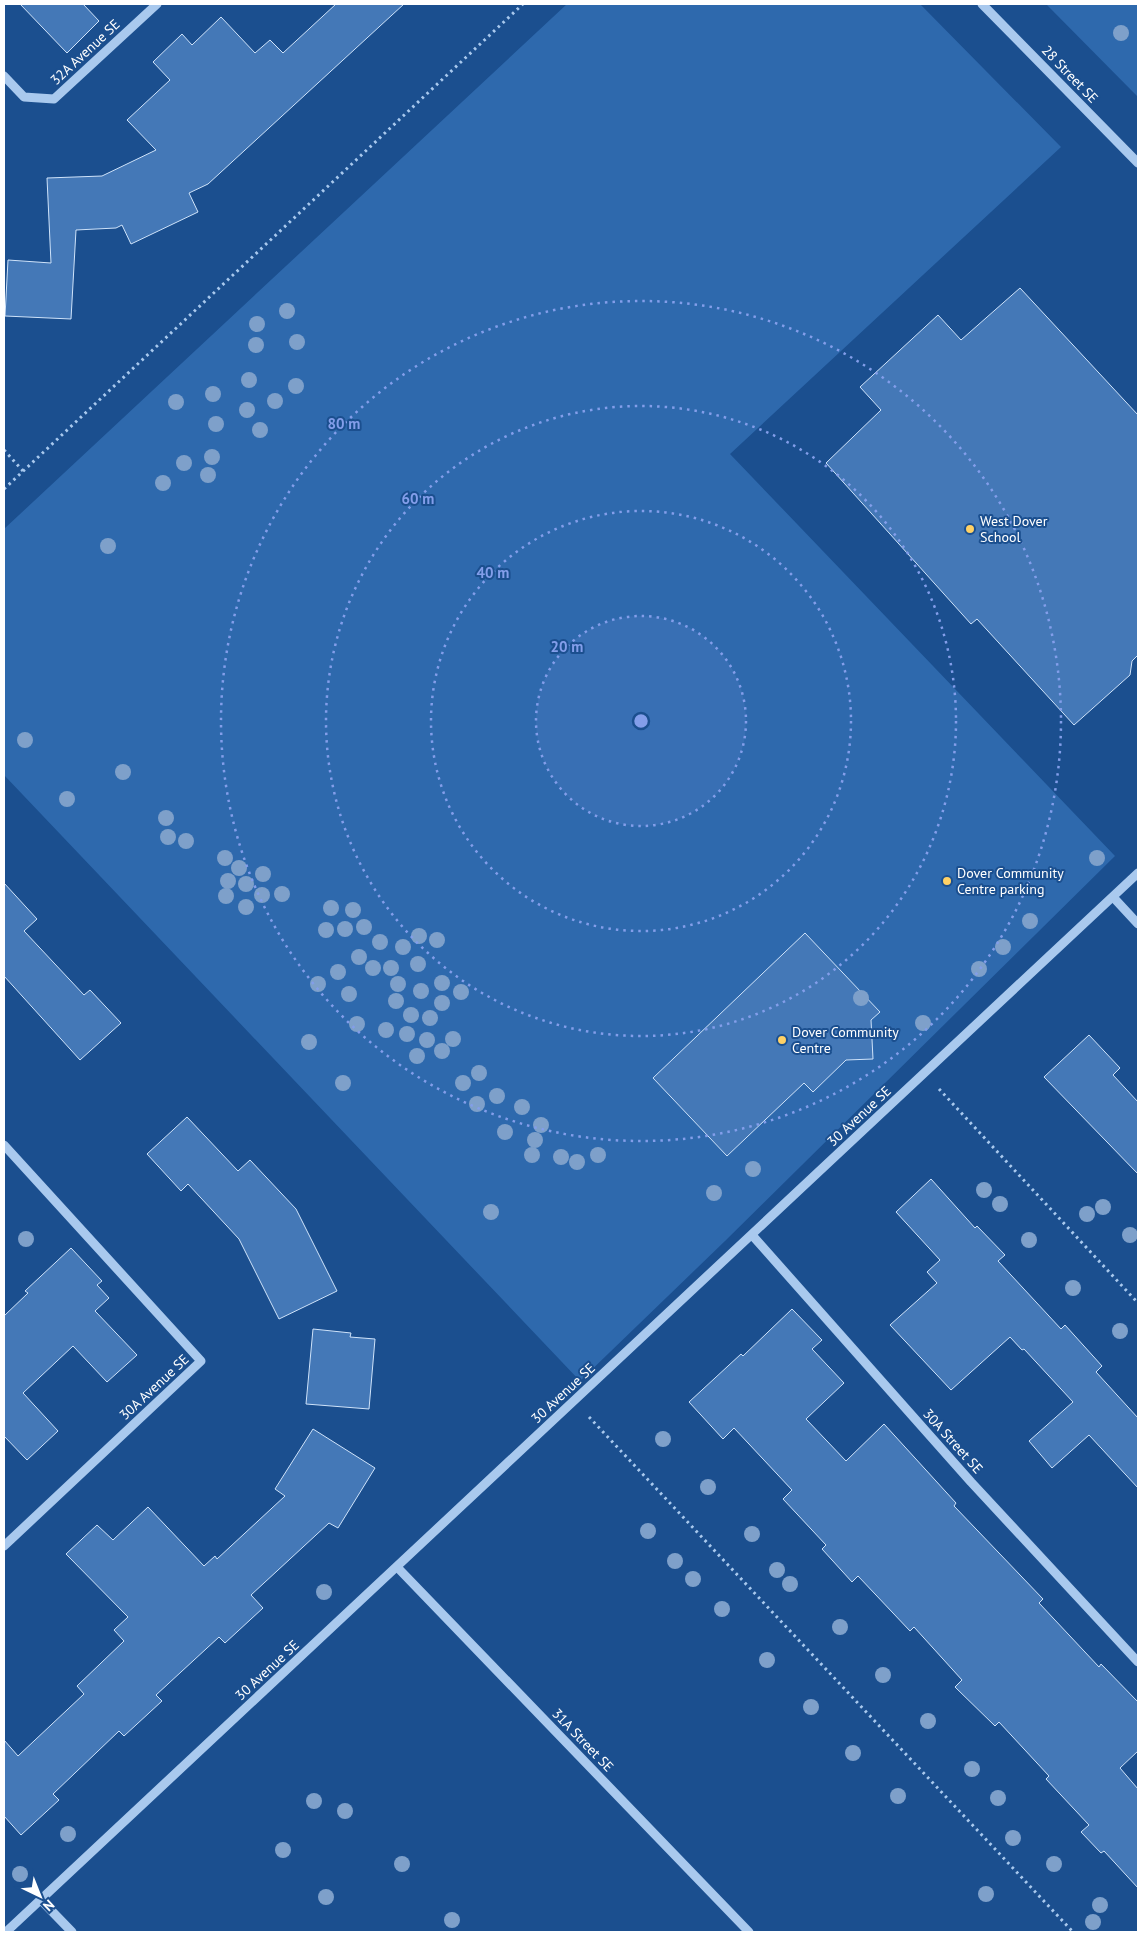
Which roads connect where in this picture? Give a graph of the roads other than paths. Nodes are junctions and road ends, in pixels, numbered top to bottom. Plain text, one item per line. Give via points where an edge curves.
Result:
1 (157, 4) edge
2 (982, 4) edge
3 (4, 76) edge
4 (1138, 163) edge
5 (1138, 874) edge
6 (1113, 897) junction
7 (1138, 924) edge
8 (4, 1144) edge
9 (752, 1235) junction
10 (4, 1546) edge
11 (397, 1567) junction
12 (1138, 1662) edge
13 (41, 1900) junction
14 (6, 1932) edge
15 (72, 1932) edge
16 (749, 1932) edge

1 - 3 street, 32A Avenue SE via 54,99 24,97
2 - 4 street, 28 Street SE
5 - 6 street, 30 Avenue SE
6 - 7 street
6 - 9 street, 30 Avenue SE
8 - 10 street, 30A Avenue SE via 202,1361
9 - 11 street, 30 Avenue SE
9 - 12 street, 30A Street SE via 971,1482
11 - 13 street, 30 Avenue SE
11 - 16 street, 31A Street SE
13 - 14 street, 30 Avenue SE
13 - 15 street

